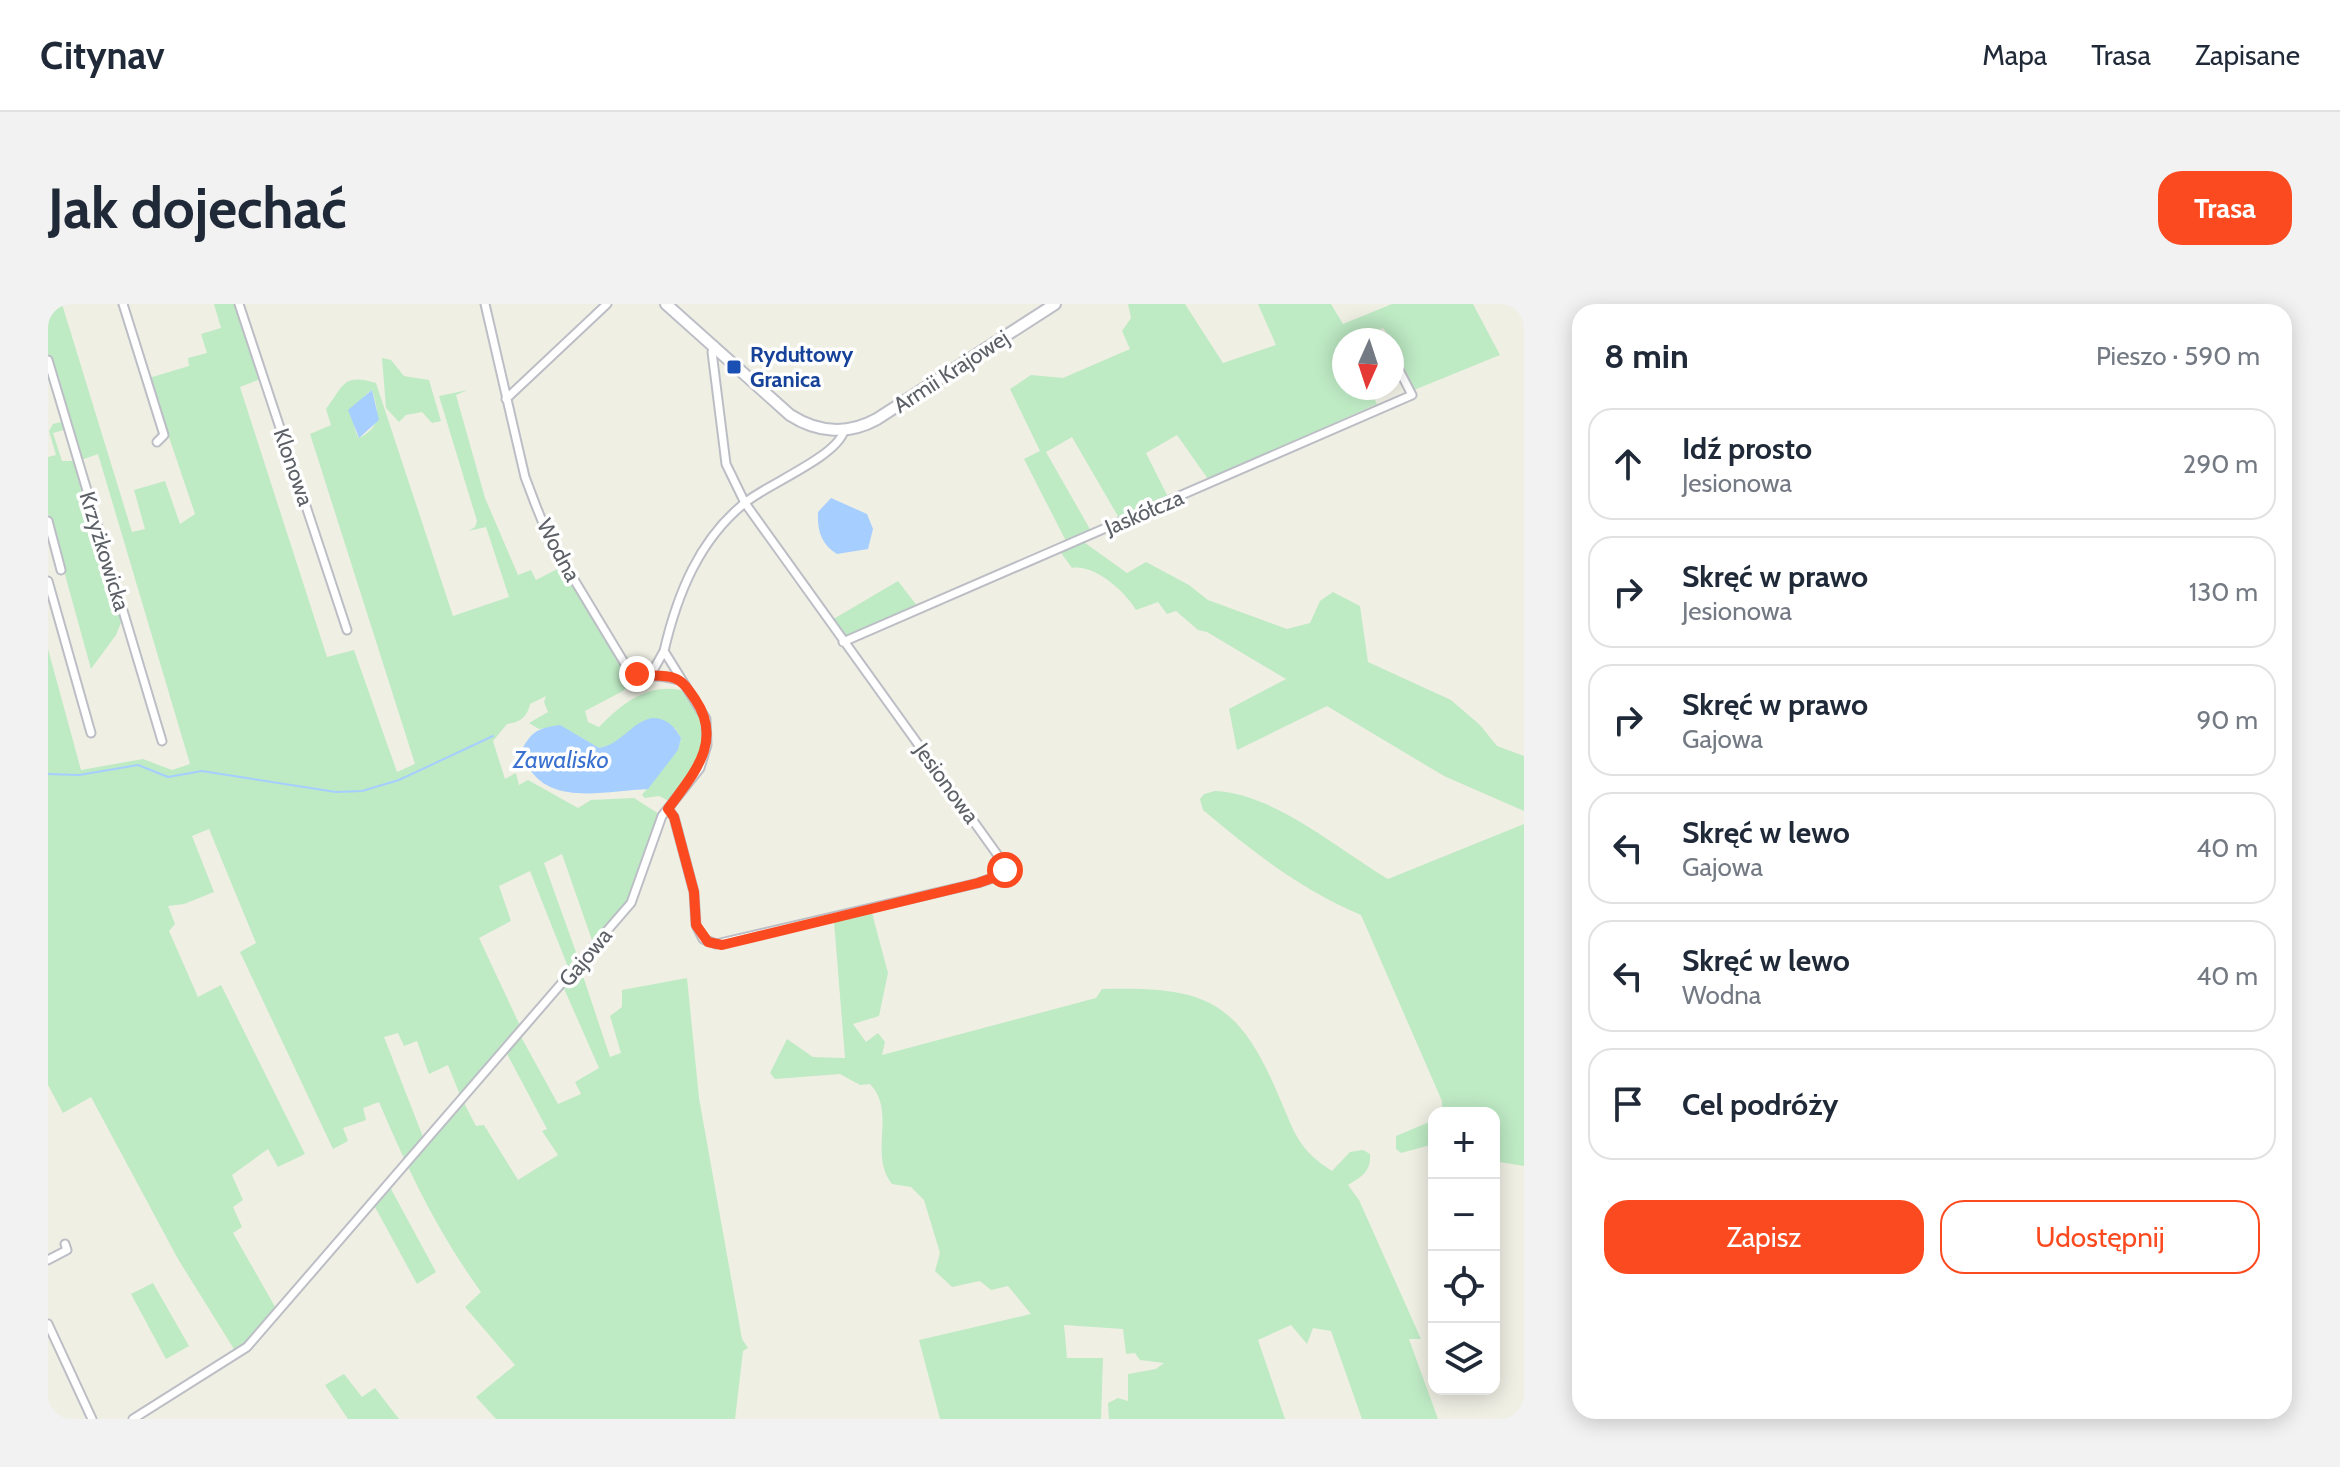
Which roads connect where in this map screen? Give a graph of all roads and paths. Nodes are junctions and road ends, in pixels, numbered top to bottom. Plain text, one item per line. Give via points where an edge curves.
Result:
1 (123, 304) edge
2 (239, 304) edge
3 (485, 304) edge
4 (607, 304) edge
5 (666, 304) edge
6 (1055, 304) edge
7 (714, 345) junction
8 (48, 360) edge
9 (1404, 380) edge
10 (1404, 398) edge
11 (506, 399) junction
12 (1400, 400) edge
13 (844, 431) junction
14 (157, 442) dead end
15 (745, 503) junction
16 (48, 521) edge
17 (61, 570) dead end
18 (48, 581) edge
19 (347, 630) dead end
20 (844, 641) junction
21 (664, 651) junction
22 (650, 676) junction
23 (683, 683) junction
24 (91, 733) dead end
25 (162, 741) dead end
26 (668, 809) junction
27 (65, 1244) dead end
28 (48, 1260) edge
29 (48, 1324) edge
30 (92, 1419) edge
31 (133, 1419) edge

1 - 14 street via 164,435
2 - 19 street, Klonowa
3 - 11 street, Wodna
4 - 11 street
5 - 7 street
6 - 13 street, Armii Krajowej via 877,419
7 - 13 street via 790,415
7 - 15 street, Jesionowa via 726,464
8 - 25 street, Krzyżkowicka
9 - 10 street, Jaskółcza via 1412,395
11 - 22 street, Wodna via 525,477 549,538 628,669
12 - 20 street, Jaskółcza
13 - 15 street via 833,446
15 - 20 street, Jesionowa
15 - 21 street via 722,526 684,582
16 - 17 street
18 - 24 street
20 - 26 street, Jesionowa via 1002,857 1004,873 716,944 699,933 694,892
21 - 22 street
21 - 23 street, Gajowa
22 - 23 street, Wodna
23 - 26 street, Gajowa via 706,719 707,745 700,768
26 - 31 street, Gajowa via 631,903 278,1312 247,1347
27 - 28 street via 67,1250
29 - 30 street

